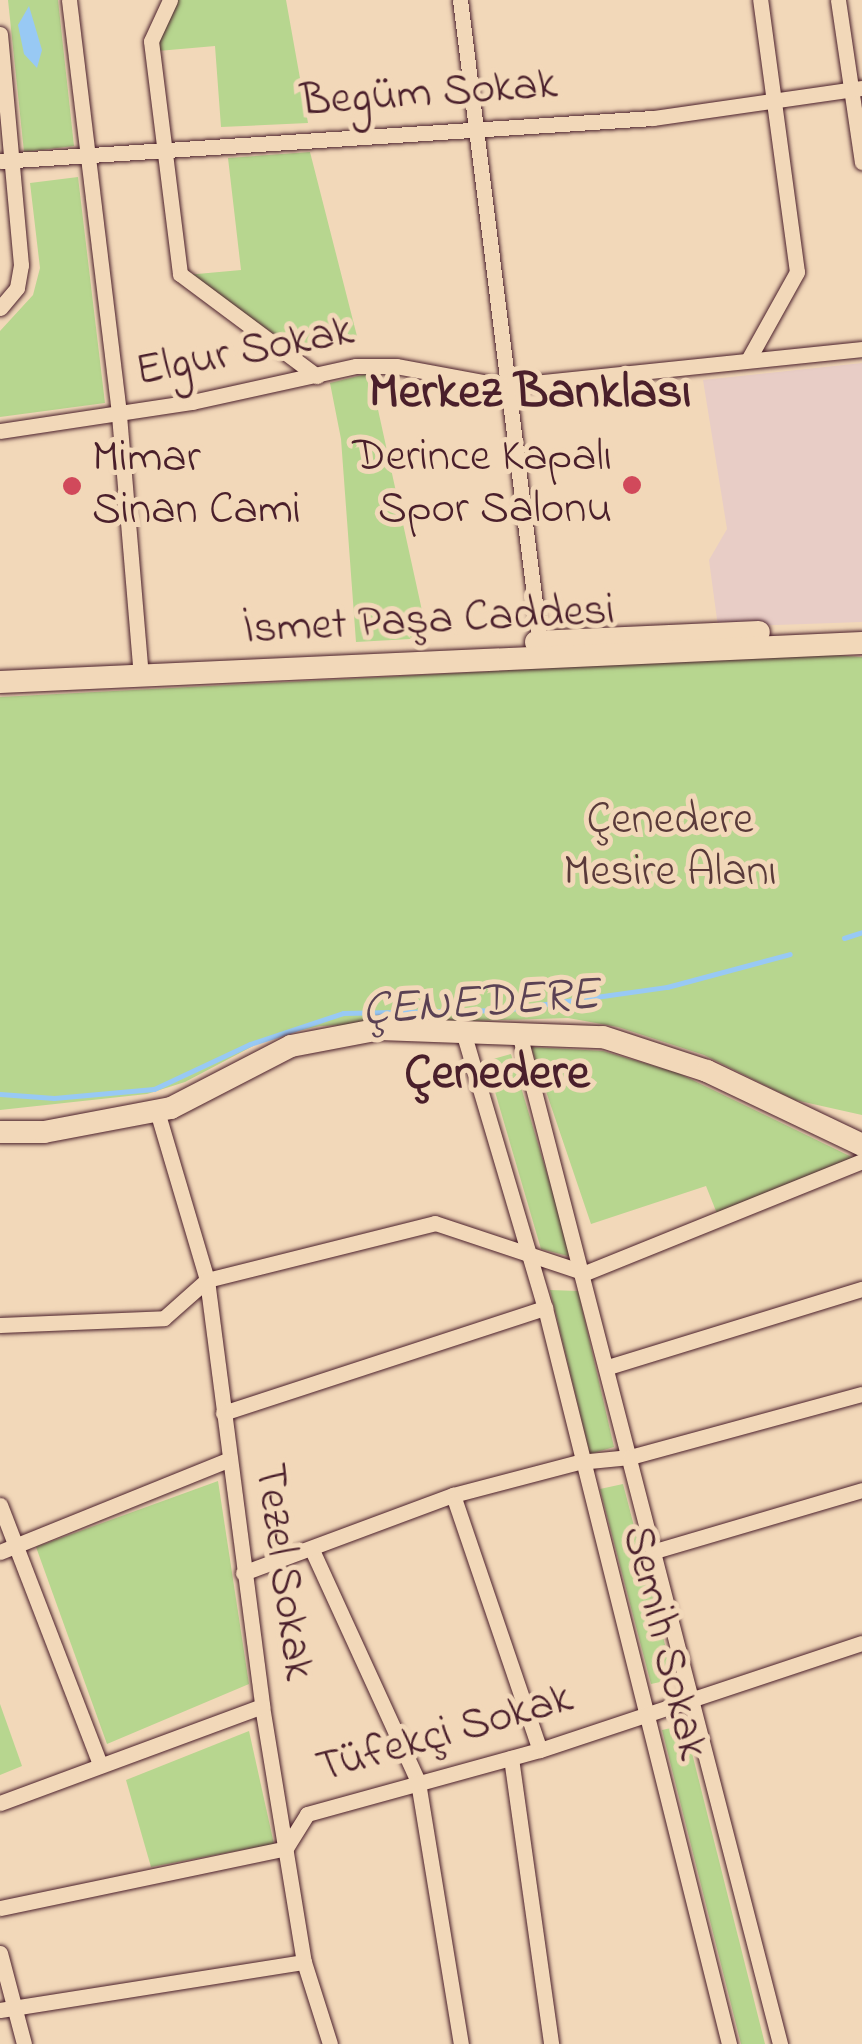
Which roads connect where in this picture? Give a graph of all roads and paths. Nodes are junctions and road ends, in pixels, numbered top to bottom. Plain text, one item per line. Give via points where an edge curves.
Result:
1 (68, 0) edge
2 (170, 0) edge
3 (460, 0) edge
4 (760, 0) edge
5 (838, 0) edge
6 (0, 34) edge
7 (857, 89) edge
8 (774, 100) junction
9 (478, 130) junction
10 (162, 152) junction
11 (88, 158) junction
12 (7, 161) edge
13 (862, 162) edge
14 (0, 308) edge
15 (862, 349) edge
16 (748, 360) junction
17 (317, 376) junction
18 (505, 386) junction
19 (119, 414) junction
20 (0, 431) edge
21 (862, 629) edge
22 (862, 643) edge
23 (541, 649) junction
24 (0, 668) edge
25 (141, 668) junction
26 (0, 682) edge
27 (464, 1035) junction
28 (520, 1037) junction
29 (157, 1110) junction
30 (0, 1132) edge
31 (862, 1144) edge
32 (862, 1160) edge
33 (530, 1260) junction
34 (585, 1273) junction
35 (208, 1280) junction
36 (862, 1289) edge
37 (544, 1308) junction
38 (0, 1325) edge
39 (608, 1367) junction
40 (862, 1394) edge
41 (223, 1414) junction
42 (630, 1457) junction
43 (228, 1460) junction
44 (579, 1462) junction
45 (862, 1490) edge
46 (453, 1495) junction
47 (0, 1506) edge
48 (17, 1546) junction
49 (312, 1550) junction
50 (655, 1551) junction
51 (0, 1552) edge
52 (244, 1573) junction
53 (862, 1643) edge
54 (695, 1699) junction
55 (262, 1706) junction
56 (642, 1714) junction
57 (540, 1750) junction
58 (511, 1758) junction
59 (100, 1764) junction
60 (418, 1782) junction
61 (0, 1803) edge
62 (286, 1848) junction
63 (0, 1908) edge
64 (0, 1952) edge
65 (304, 1962) junction
66 (6, 2008) edge
67 (24, 2044) edge
68 (330, 2044) edge
69 (461, 2044) edge
70 (551, 2044) edge
71 (729, 2044) edge
72 (780, 2044) edge

1 - 11 street
2 - 10 street via 152,41
3 - 9 street
4 - 8 street
5 - 7 street
6 - 12 street
7 - 8 street, Begüm Sokak
7 - 13 street
8 - 9 street, Begüm Sokak via 653,118
8 - 16 street via 796,272
9 - 10 street, Begüm Sokak
9 - 18 street
10 - 11 street, Begüm Sokak
10 - 17 street via 175,260 187,285
11 - 12 street, Begüm Sokak
11 - 19 street
12 - 14 street via 20,277
15 - 16 street, Elgur Sokak
16 - 18 street, Elgur Sokak
17 - 18 street, Elgur Sokak via 376,364
17 - 19 street, Elgur Sokak
18 - 23 street
19 - 20 street, Elgur Sokak
19 - 25 street
21 - 23 main road, İsmet Paşa Caddesi
22 - 23 main road, İsmet Paşa Caddesi
23 - 25 main road, İsmet Paşa Caddesi
24 - 25 main road, İsmet Paşa Caddesi
25 - 26 main road, İsmet Paşa Caddesi
27 - 28 main road
27 - 29 main road via 380,1029 291,1046
27 - 33 street, Semih Sokak
28 - 31 main road via 603,1037 707,1071
28 - 34 street, Semih Sokak
29 - 30 main road via 44,1132
29 - 35 street, Tezel Sokak
32 - 34 street
33 - 34 street
33 - 35 street via 435,1223
33 - 37 street, Semih Sokak
34 - 39 street, Semih Sokak
35 - 38 street via 164,1318
35 - 41 street, Tezel Sokak
36 - 39 street
37 - 41 street
37 - 44 street, Semih Sokak
39 - 42 street, Semih Sokak
40 - 42 street
41 - 43 street, Tezel Sokak
42 - 44 street
42 - 50 street, Semih Sokak
43 - 48 street
43 - 52 street, Tezel Sokak
44 - 46 street
44 - 56 street, Semih Sokak
45 - 50 street
46 - 49 street
46 - 57 street
47 - 48 street
48 - 51 street
48 - 59 street
49 - 52 street
49 - 60 street
50 - 54 street, Semih Sokak
52 - 55 street, Tezel Sokak
53 - 54 street, Tüfekçi Sokak
54 - 56 street, Tüfekçi Sokak
54 - 72 street, Semih Sokak
55 - 59 street
55 - 62 street, Tezel Sokak
56 - 57 street, Tüfekçi Sokak
56 - 71 street, Semih Sokak
57 - 58 street, Tüfekçi Sokak
58 - 60 street, Tüfekçi Sokak
58 - 70 street
59 - 61 street
60 - 62 street, Tüfekçi Sokak via 308,1814
60 - 69 street
62 - 63 street, Tüfekçi Sokak
62 - 65 street, Tezel Sokak
64 - 66 street
65 - 66 street
65 - 68 street, Tezel Sokak
66 - 67 street

